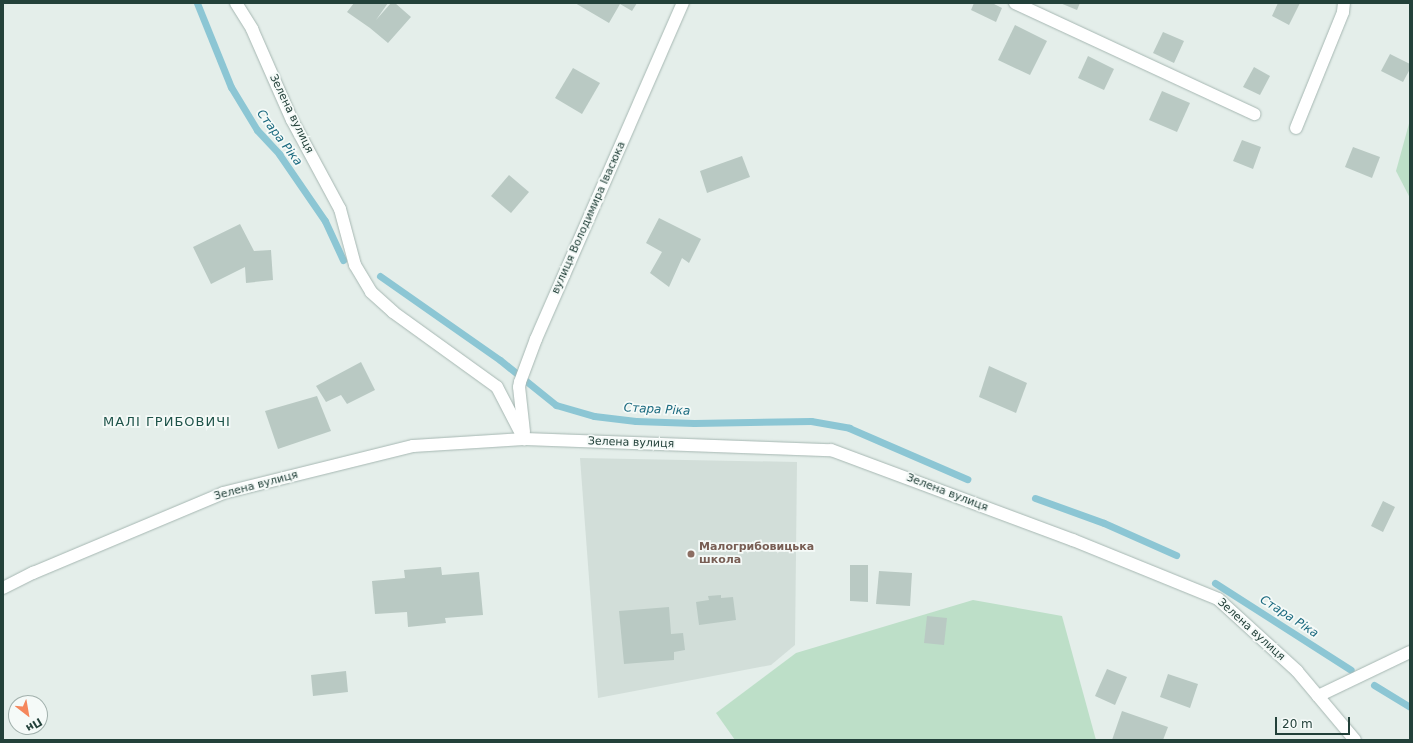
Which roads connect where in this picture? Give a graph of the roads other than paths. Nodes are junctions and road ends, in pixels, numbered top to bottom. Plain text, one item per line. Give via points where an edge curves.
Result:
1 (236, 3) edge
2 (683, 3) edge
3 (1015, 3) edge
4 (1344, 3) edge
5 (1254, 114) dead end
6 (1296, 128) dead end
7 (524, 439) junction
8 (3, 588) edge
9 (1405, 655) edge
10 (1318, 696) junction
11 (1355, 740) edge

1 - 7 street, Зелена вулиця via 252,29 292,120 340,209 356,265 371,292 393,312 497,387
2 - 7 street, вулиця Володимира Івасюка via 536,339 518,387
3 - 5 street
4 - 6 street
7 - 8 street, Зелена вулиця via 413,446 222,493
7 - 10 street, Зелена вулиця via 831,450 1073,540 1218,599 1297,671
9 - 10 street
10 - 11 street, Зелена вулиця

